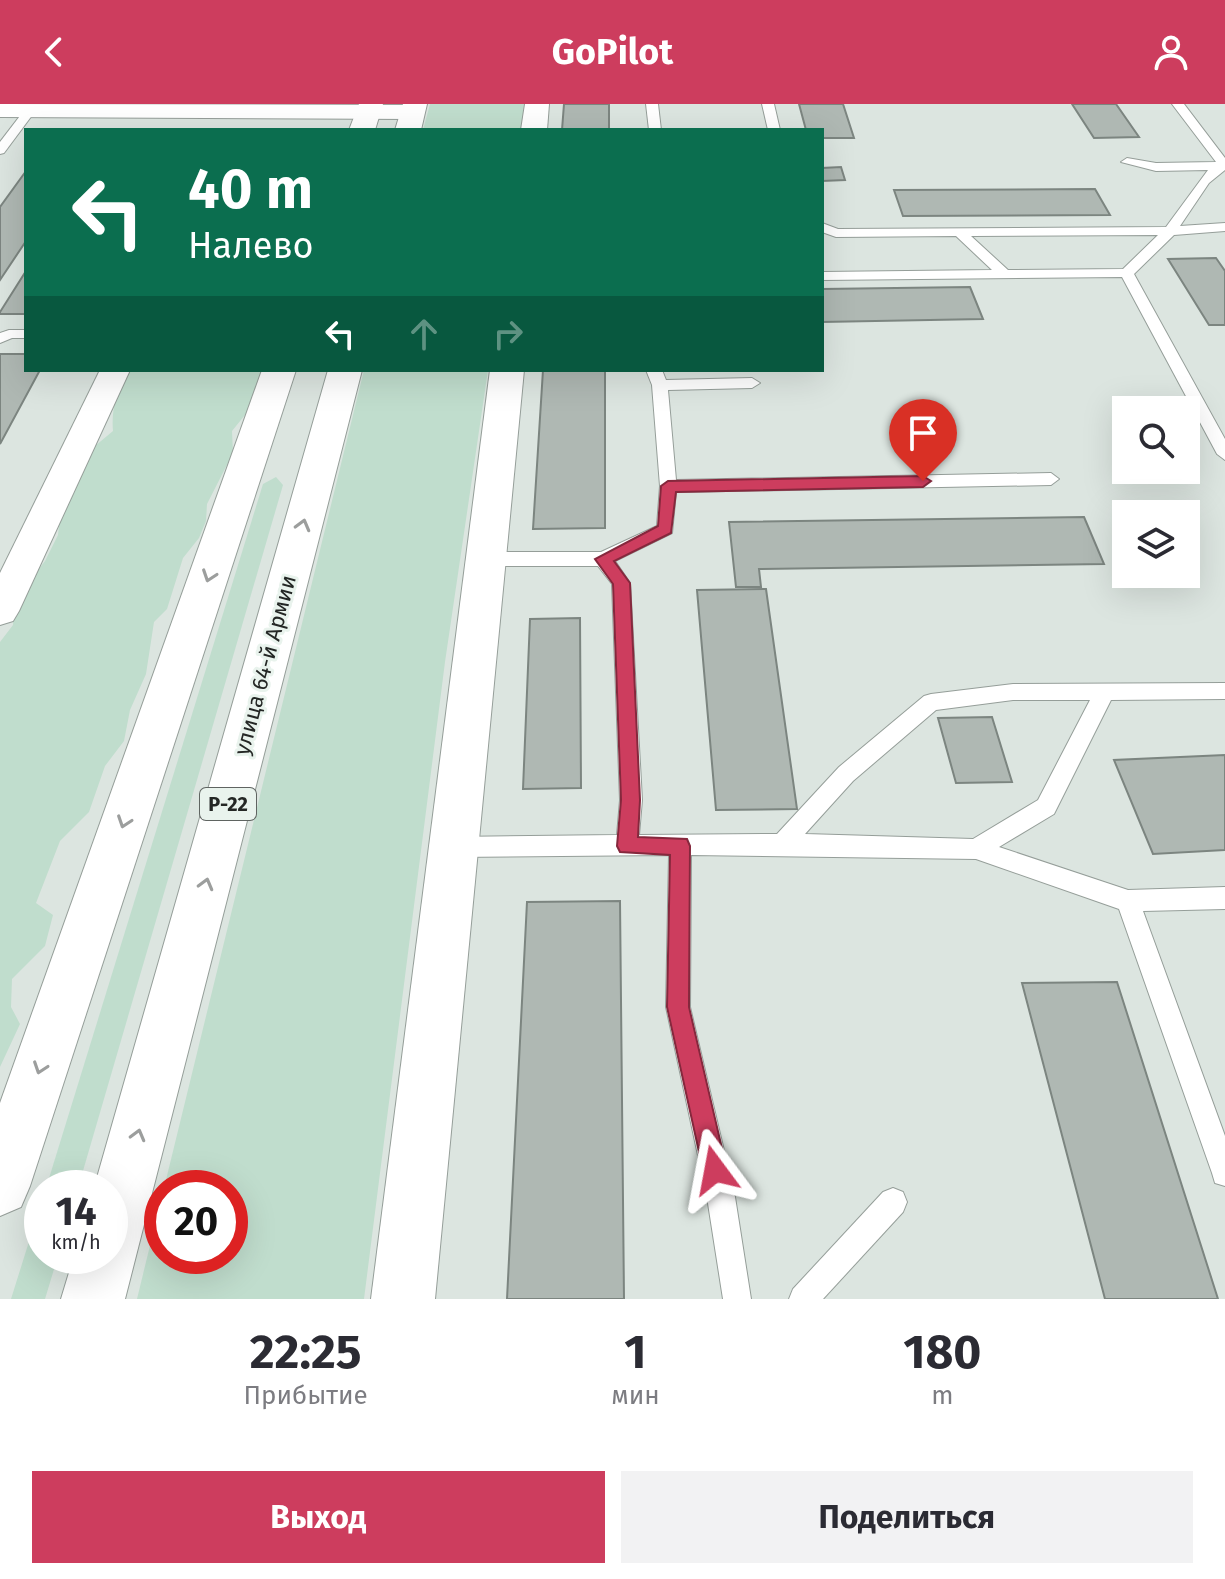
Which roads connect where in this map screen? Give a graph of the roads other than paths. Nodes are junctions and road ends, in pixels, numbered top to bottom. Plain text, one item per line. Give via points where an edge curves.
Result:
1 (537, 104) edge
2 (652, 104) edge
3 (768, 104) edge
4 (1178, 104) edge
5 (134, 107) edge
6 (208, 107) edge
7 (0, 110) edge
8 (30, 110) junction
9 (367, 115) edge
10 (412, 115) edge
11 (231, 120) edge
12 (534, 128) edge
13 (655, 128) edge
14 (774, 128) edge
15 (0, 150) edge
16 (1127, 162) dead end
17 (1221, 164) edge
18 (1225, 227) edge
19 (824, 228) edge
20 (1170, 231) junction
21 (959, 232) junction
22 (1127, 273) junction
23 (1004, 274) junction
24 (824, 276) edge
25 (24, 334) edge
26 (0, 339) edge
27 (114, 372) edge
28 (280, 372) edge
29 (343, 372) edge
30 (507, 372) edge
31 (657, 378) edge
32 (752, 383) dead end
33 (297, 421) junction
34 (1225, 454) edge
35 (1051, 479) dead end
36 (668, 486) junction
37 (486, 559) junction
38 (603, 559) junction
39 (0, 611) edge
40 (1105, 691) junction
41 (1225, 691) edge
42 (782, 844) junction
43 (627, 846) junction
44 (680, 846) junction
45 (454, 847) junction
46 (976, 849) junction
47 (1225, 898) edge
48 (1128, 901) junction
49 (126, 1170) edge
50 (1225, 1173) edge
51 (0, 1186) edge
52 (893, 1202) dead end
53 (100, 1274) edge
54 (93, 1299) edge
55 (403, 1299) edge
56 (737, 1299) edge
57 (803, 1299) edge

1 - 12 main road
2 - 13 lane
3 - 14 lane
4 - 17 lane
5 - 6 street
5 - 8 street
6 - 11 street
7 - 8 street
8 - 15 lane
9 - 10 street
9 - 11 street
16 - 17 lane via 1156,167
17 - 20 lane
18 - 20 lane
19 - 21 lane via 836,233
20 - 21 lane
20 - 22 lane
21 - 23 lane
22 - 23 lane
22 - 34 lane
23 - 24 lane
25 - 26 lane
27 - 39 street
28 - 33 main road, улица 64-й Армии / Р-22
29 - 33 main road, улица 64-й Армии / Р-22
30 - 37 main road
31 - 32 lane
31 - 36 lane
49 -> 33 main road, улица 64-й Армии / Р-22
33 -> 51 main road, улица 64-й Армии / Р-22
35 - 36 lane
36 - 38 lane via 666,529
37 - 38 lane
37 - 45 main road
38 - 43 lane via 621,583 631,800
40 - 41 lane
40 - 42 lane via 1013,692 931,702 846,774
40 - 46 lane via 1046,807
42 - 44 lane
42 - 46 lane
43 - 44 lane
43 - 45 lane
44 - 56 lane via 678,1007 721,1197
45 - 55 main road
46 - 48 lane
47 - 48 lane
48 - 50 lane
52 - 57 lane
53 - 54 main road

